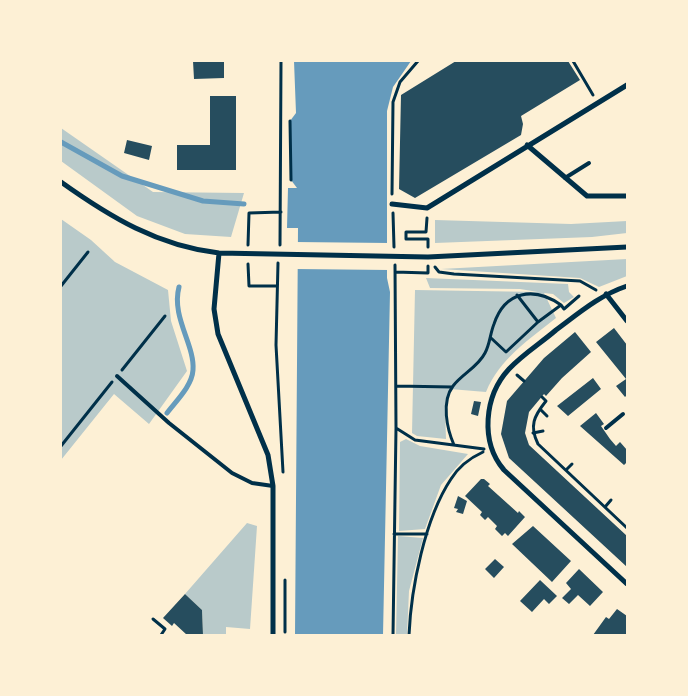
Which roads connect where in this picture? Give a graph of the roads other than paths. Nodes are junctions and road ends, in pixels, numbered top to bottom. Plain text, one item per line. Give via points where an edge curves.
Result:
1 (627, 85) edge
2 (527, 145) junction
3 (589, 163) dead end
4 (565, 178) junction
5 (61, 182) edge
6 (627, 196) edge
7 (392, 204) road end
8 (627, 247) edge
9 (219, 253) junction
10 (627, 286) edge
11 (606, 294) junction
12 (627, 321) edge
13 (117, 376) dead end
14 (623, 414) dead end
15 (606, 428) dead end
16 (274, 486) junction
17 (627, 584) edge
18 (273, 635) edge

1 - 2 street
2 - 4 street
2 - 7 street via 427,208
3 - 4 lane
4 - 6 street via 587,196
5 - 9 street via 124,224 164,242 191,250
8 - 9 street via 428,257
9 - 16 street via 214,309 218,334 268,454
10 - 11 street
11 - 12 street
11 - 17 street via 518,361 502,378 494,396 488,431 490,448 504,470
13 - 16 lane via 232,473 252,483
14 - 15 lane
16 - 18 street

